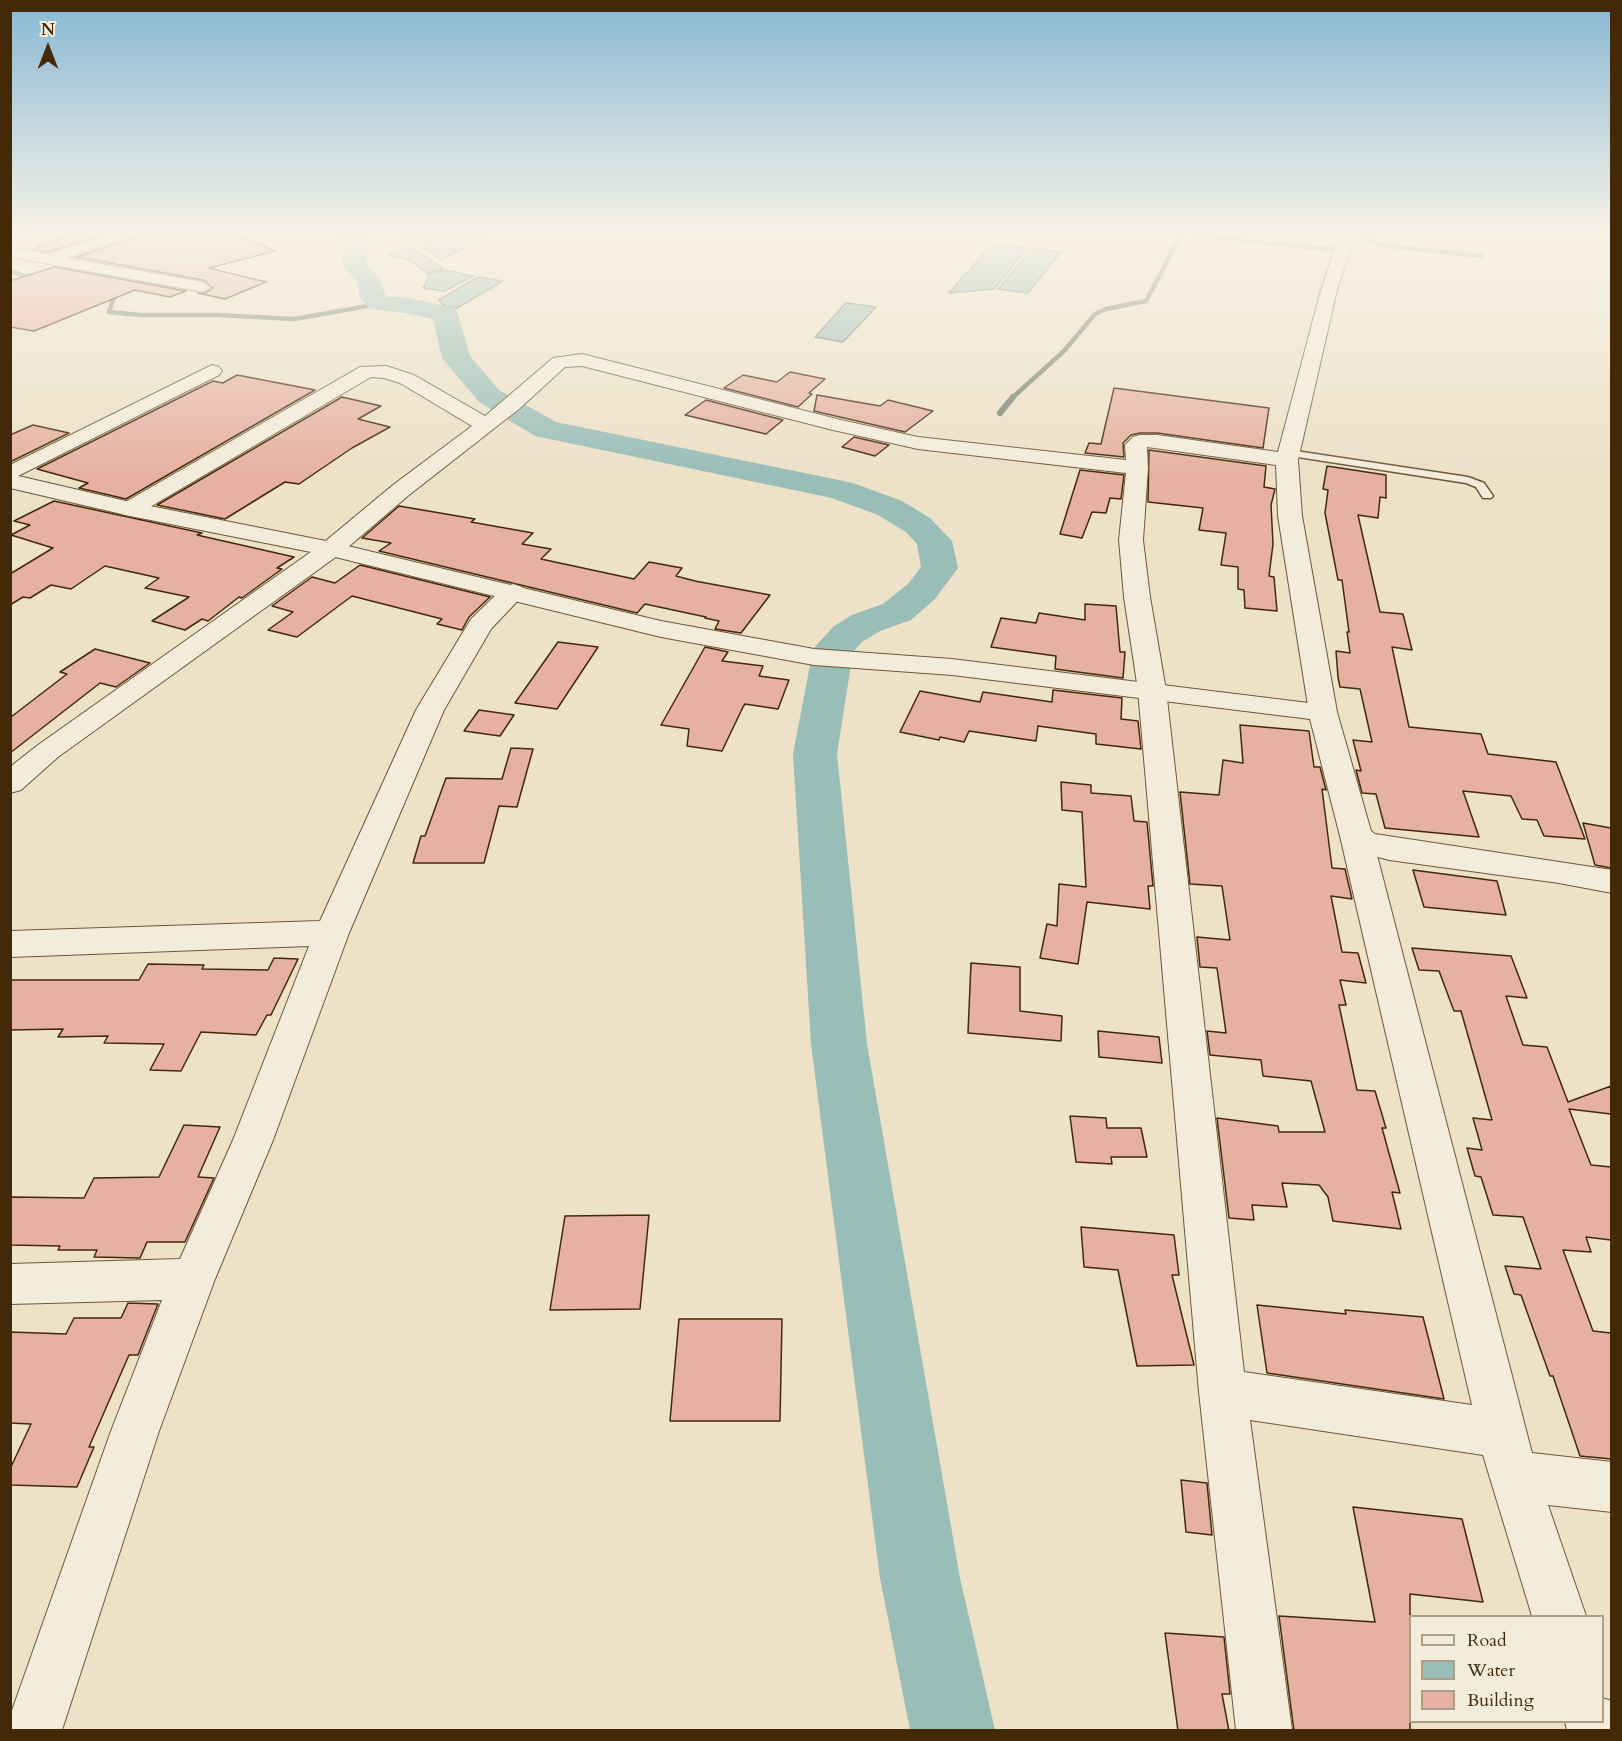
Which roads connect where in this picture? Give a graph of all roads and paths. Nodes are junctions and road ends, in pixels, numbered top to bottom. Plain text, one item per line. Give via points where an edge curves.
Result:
1 (1323, 313) edge
2 (212, 371) dead end
3 (488, 422) junction
4 (1288, 456) junction
5 (1137, 468) junction
6 (10, 474) edge
7 (10, 481) edge
8 (1487, 496) dead end
9 (130, 509) junction
10 (331, 549) junction
11 (513, 592) junction
12 (1152, 690) junction
13 (1323, 712) junction
14 (10, 783) edge
15 (1356, 836) junction
16 (1611, 882) edge
17 (332, 933) junction
18 (10, 944) edge
19 (193, 1278) junction
20 (10, 1284) edge
21 (1223, 1392) junction
22 (1509, 1455) junction
23 (1611, 1487) edge
24 (1558, 1615) edge
25 (34, 1731) edge
26 (1264, 1731) edge

1 - 4 street
2 - 6 street
3 - 5 street via 560,362 582,360 918,443
3 - 9 street via 407,379 367,371
3 - 10 street
4 - 5 street via 1145,440 1136,445
4 - 8 lane via 1468,480 1480,485
4 - 13 street via 1290,516
5 - 12 street via 1131,540
7 - 9 street
9 - 10 street
10 - 11 street
10 - 14 street via 48,751
11 - 12 street via 661,629 814,657 952,667
11 - 17 street via 480,625 430,710
12 - 13 street
12 - 21 street
13 - 15 street
15 - 16 street via 1389,849
15 - 22 street
17 - 18 street
17 - 19 street via 253,1140
19 - 20 street
19 - 25 street via 135,1431
21 - 22 street
21 - 26 street
22 - 23 street
22 - 24 street

